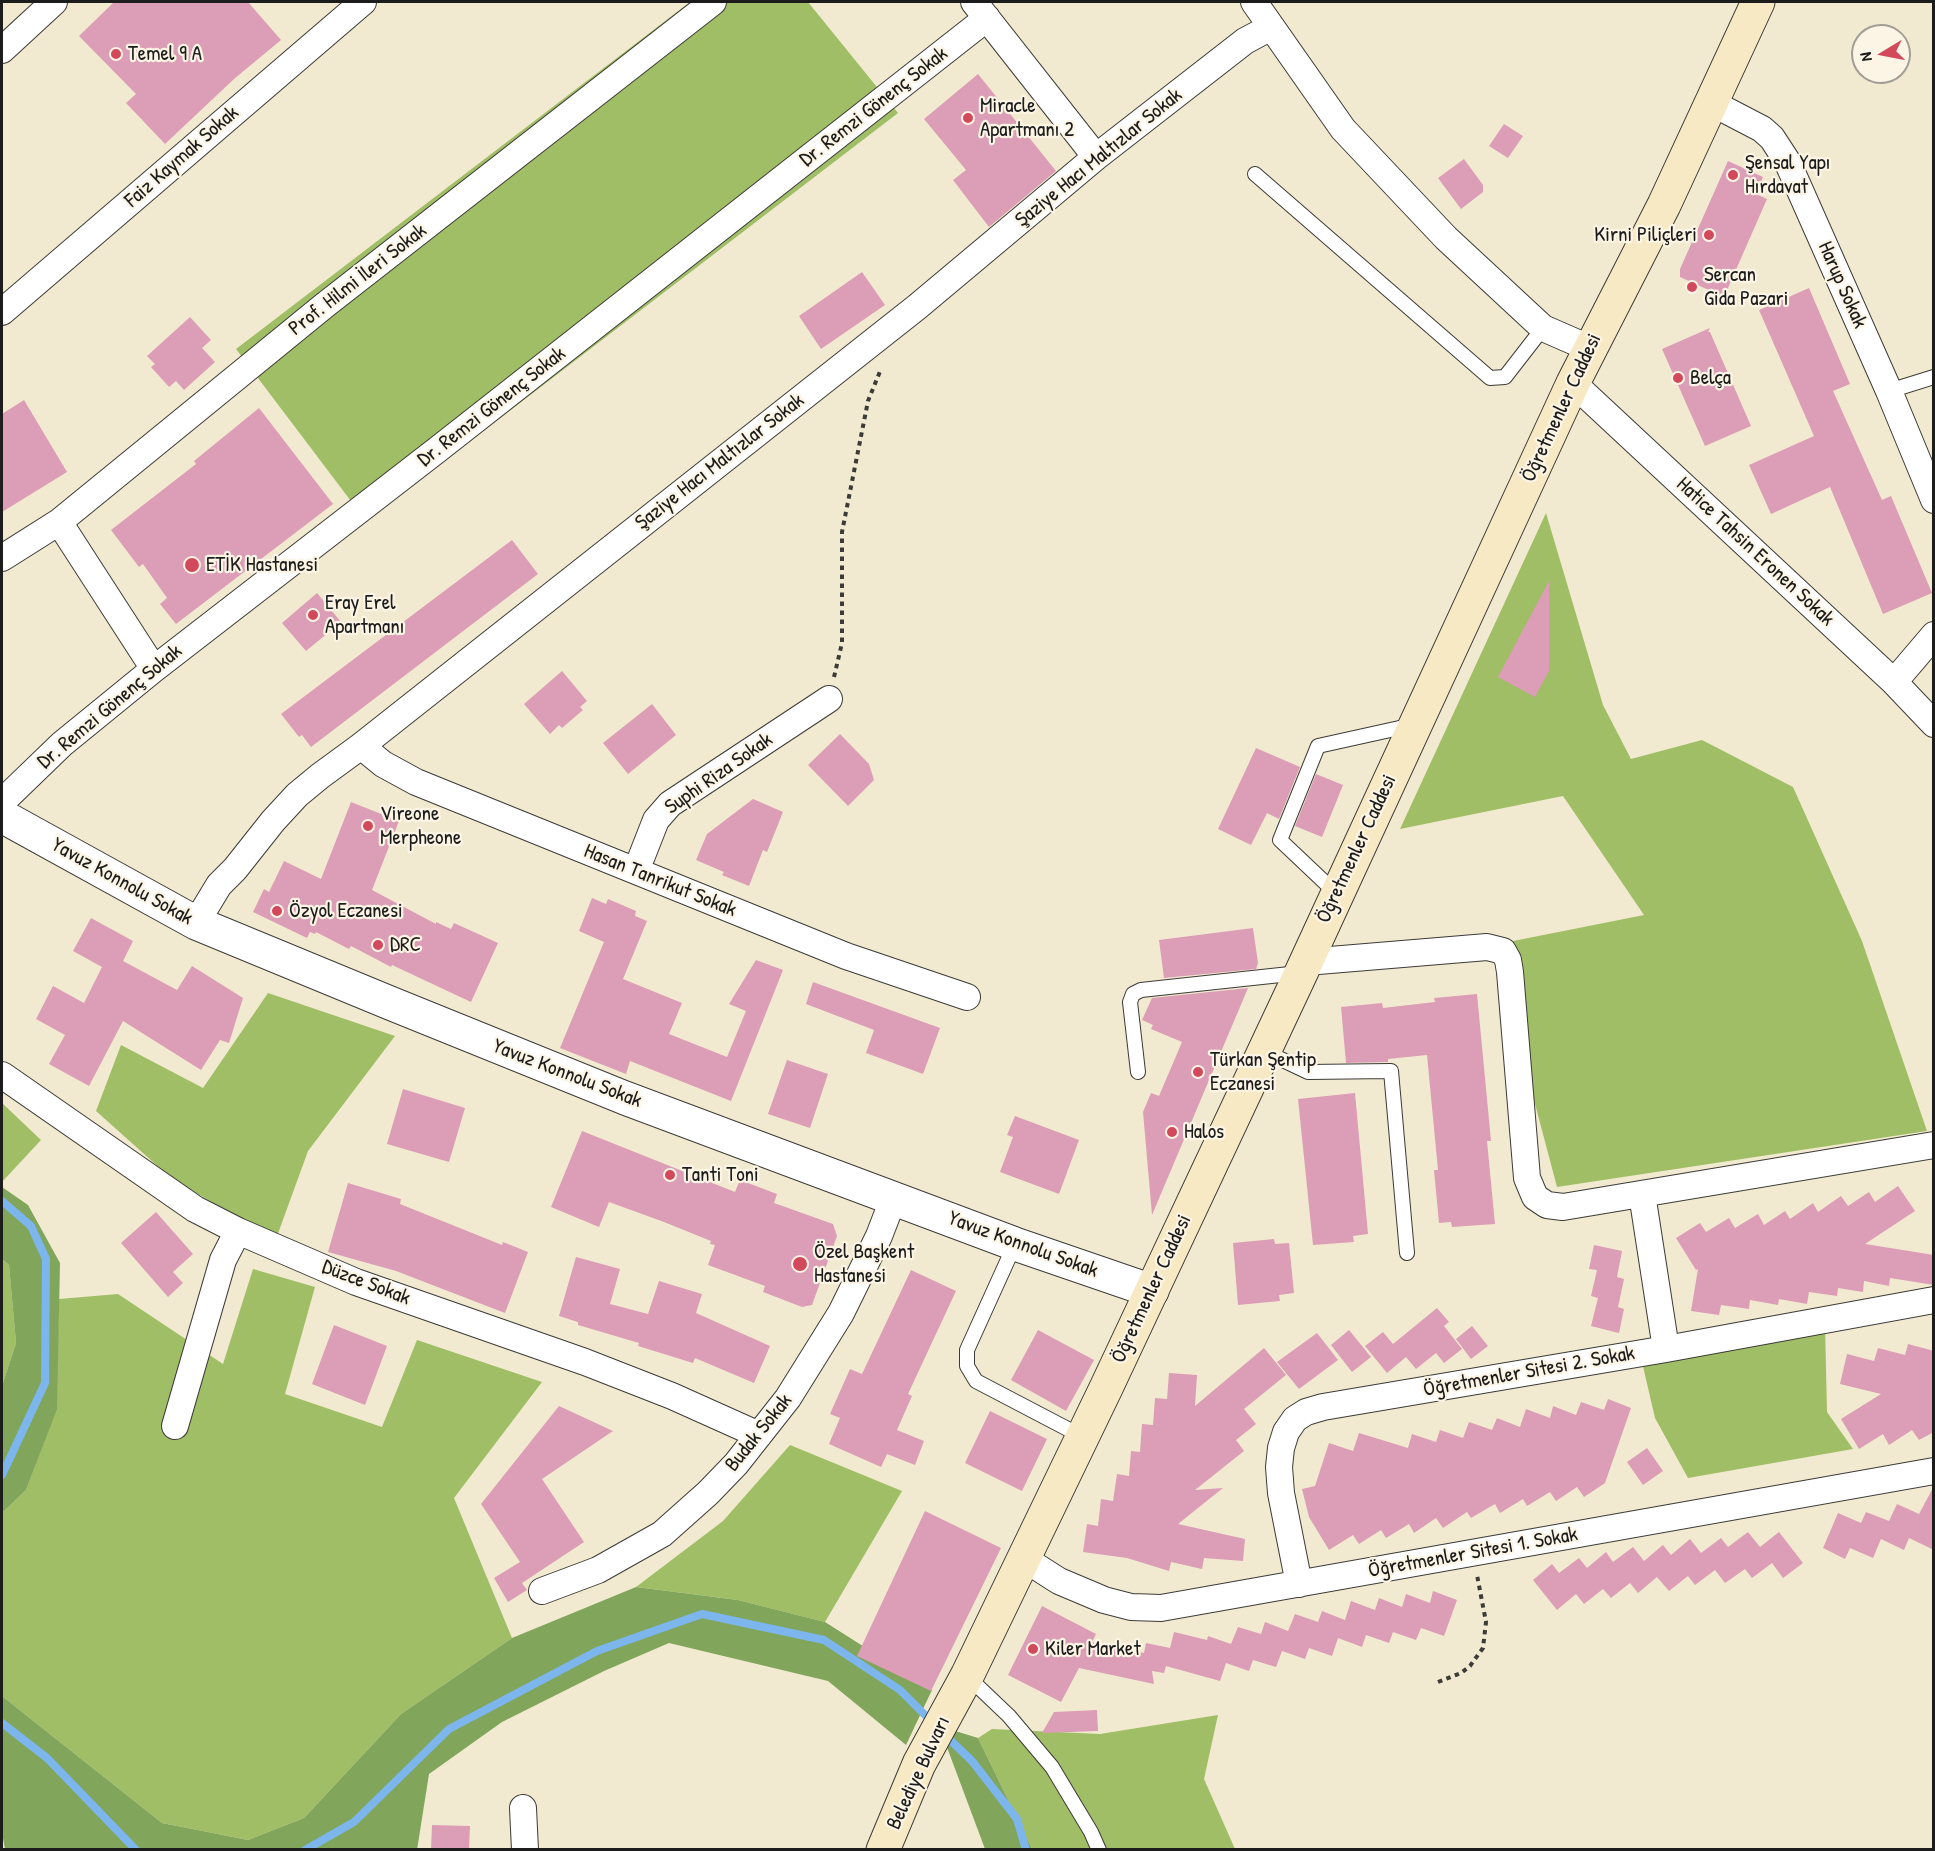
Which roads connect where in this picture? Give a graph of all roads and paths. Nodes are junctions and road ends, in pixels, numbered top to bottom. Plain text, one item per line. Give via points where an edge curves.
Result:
1 (54, 2) edge
2 (363, 2) edge
3 (713, 2) edge
4 (1254, 2) edge
5 (1758, 2) edge
6 (981, 10) edge
7 (1271, 27) junction
8 (2, 50) edge
9 (1712, 103) junction
10 (1096, 157) junction
11 (1255, 174) dead end
12 (2, 312) edge
13 (1543, 328) junction
14 (1589, 348) junction
15 (881, 368) dead end
16 (1934, 377) edge
17 (1573, 383) junction
18 (1889, 391) junction
19 (1934, 500) edge
20 (59, 522) junction
21 (2, 558) edge
22 (1934, 636) edge
23 (154, 669) junction
24 (1894, 682) junction
25 (829, 699) joint
26 (1415, 724) junction
27 (1934, 724) edge
28 (361, 746) junction
29 (2, 802) edge
30 (2, 816) edge
31 (636, 871) junction
32 (1336, 893) junction
33 (196, 923) junction
34 (1304, 968) junction
35 (967, 997) dead end
36 (1264, 1051) junction
37 (1138, 1072) dead end
38 (2, 1075) edge
39 (1934, 1145) edge
40 (1642, 1194) junction
41 (894, 1197) junction
42 (238, 1231) junction
43 (1015, 1244) junction
44 (1407, 1253) dead end
45 (1152, 1291) junction
46 (1934, 1300) edge
47 (1666, 1349) junction
48 (175, 1426) dead end
49 (759, 1435) junction
50 (1083, 1437) junction
51 (1934, 1471) edge
52 (1473, 1553) junction
53 (1023, 1558) junction
54 (1299, 1584) junction
55 (542, 1592) dead end
56 (1438, 1682) dead end
57 (961, 1686) junction
58 (523, 1808) dead end
59 (525, 1850) edge
60 (883, 1850) edge
61 (1099, 1850) edge

1 - 8 street
2 - 12 street, Faiz Kaymak Sokak
3 - 20 street, Prof. Hilmi İleri Sokak via 326,305
4 - 7 street
5 - 9 main road, Öğretmenler Caddesi
6 - 10 street
6 - 23 street, Dr. Remzi Gönenç Sokak via 437,450
7 - 10 street, Şaziye Hacı Maltızlar Sokak via 1245,41
7 - 13 street via 1342,129 1446,238
9 - 14 main road, Öğretmenler Caddesi via 1664,206
9 - 18 street, Harup Sokak via 1762,129 1780,149
10 - 28 street, Şaziye Hacı Maltızlar Sokak via 917,307
11 - 13 lane via 1490,378 1505,377
13 - 14 street
14 - 17 main road, Öğretmenler Caddesi
15 - 25 path via 868,401 842,532 842,643
16 - 18 lane
17 - 24 street, Hatice Tahsin Eronen Sokak
17 - 26 main road, Öğretmenler Caddesi
18 - 19 street, Harup Sokak
20 - 21 street, Prof. Hilmi İleri Sokak
20 - 23 street
22 - 24 street
23 - 29 street, Dr. Remzi Gönenç Sokak via 62,744
24 - 27 street, Hatice Tahsin Eronen Sokak
25 - 31 street, Suphi Riza Sokak via 670,804 656,820
26 - 32 main road, Öğretmenler Caddesi
26 - 32 lane via 1318,746 1280,840
28 - 31 street, Hasan Tanrikut Sokak via 383,764 416,782
28 - 33 street, Şaziye Hacı Maltızlar Sokak via 297,795 219,885
30 - 33 street, Yavuz Konnolu Sokak
31 - 35 street, Hasan Tanrikut Sokak via 846,956
32 - 34 main road, Öğretmenler Caddesi
33 - 41 street, Yavuz Konnolu Sokak via 605,1090
34 - 36 main road, Öğretmenler Caddesi
34 - 37 lane via 1133,994 1130,1002
34 - 40 street via 1487,947 1503,951 1510,966 1527,1178 1532,1191 1540,1201 1554,1207
36 - 44 lane via 1308,1072 1391,1071
36 - 45 main road, Öğretmenler Caddesi
38 - 42 street, Düzce Sokak via 195,1209
39 - 40 street
40 - 47 street
41 - 43 street, Yavuz Konnolu Sokak
41 - 49 street, Budak Sokak via 841,1313 788,1398
42 - 48 street via 223,1260
42 - 49 street, Düzce Sokak via 356,1282 585,1362
43 - 45 street, Yavuz Konnolu Sokak
43 - 50 lane via 968,1350 967,1366 976,1381
45 - 50 main road, Öğretmenler Caddesi
46 - 47 street, Öğretmenler Sitesi 2. Sokak
47 - 54 street, Öğretmenler Sitesi 2. Sokak via 1323,1407 1295,1419 1286,1431 1279,1467
49 - 55 street, Budak Sokak via 708,1493 662,1534 598,1570
50 - 53 main road, Öğretmenler Caddesi
51 - 52 street, Öğretmenler Sitesi 1. Sokak
52 - 54 street, Öğretmenler Sitesi 1. Sokak
52 - 56 path via 1486,1622 1483,1647 1470,1666
53 - 54 street, Öğretmenler Sitesi 1. Sokak via 1059,1581 1131,1607 1161,1608
53 - 57 main road, Öğretmenler Caddesi
57 - 60 main road, Belediye Bulvarı via 919,1764
57 - 61 lane via 1009,1716 1052,1767
58 - 59 street

